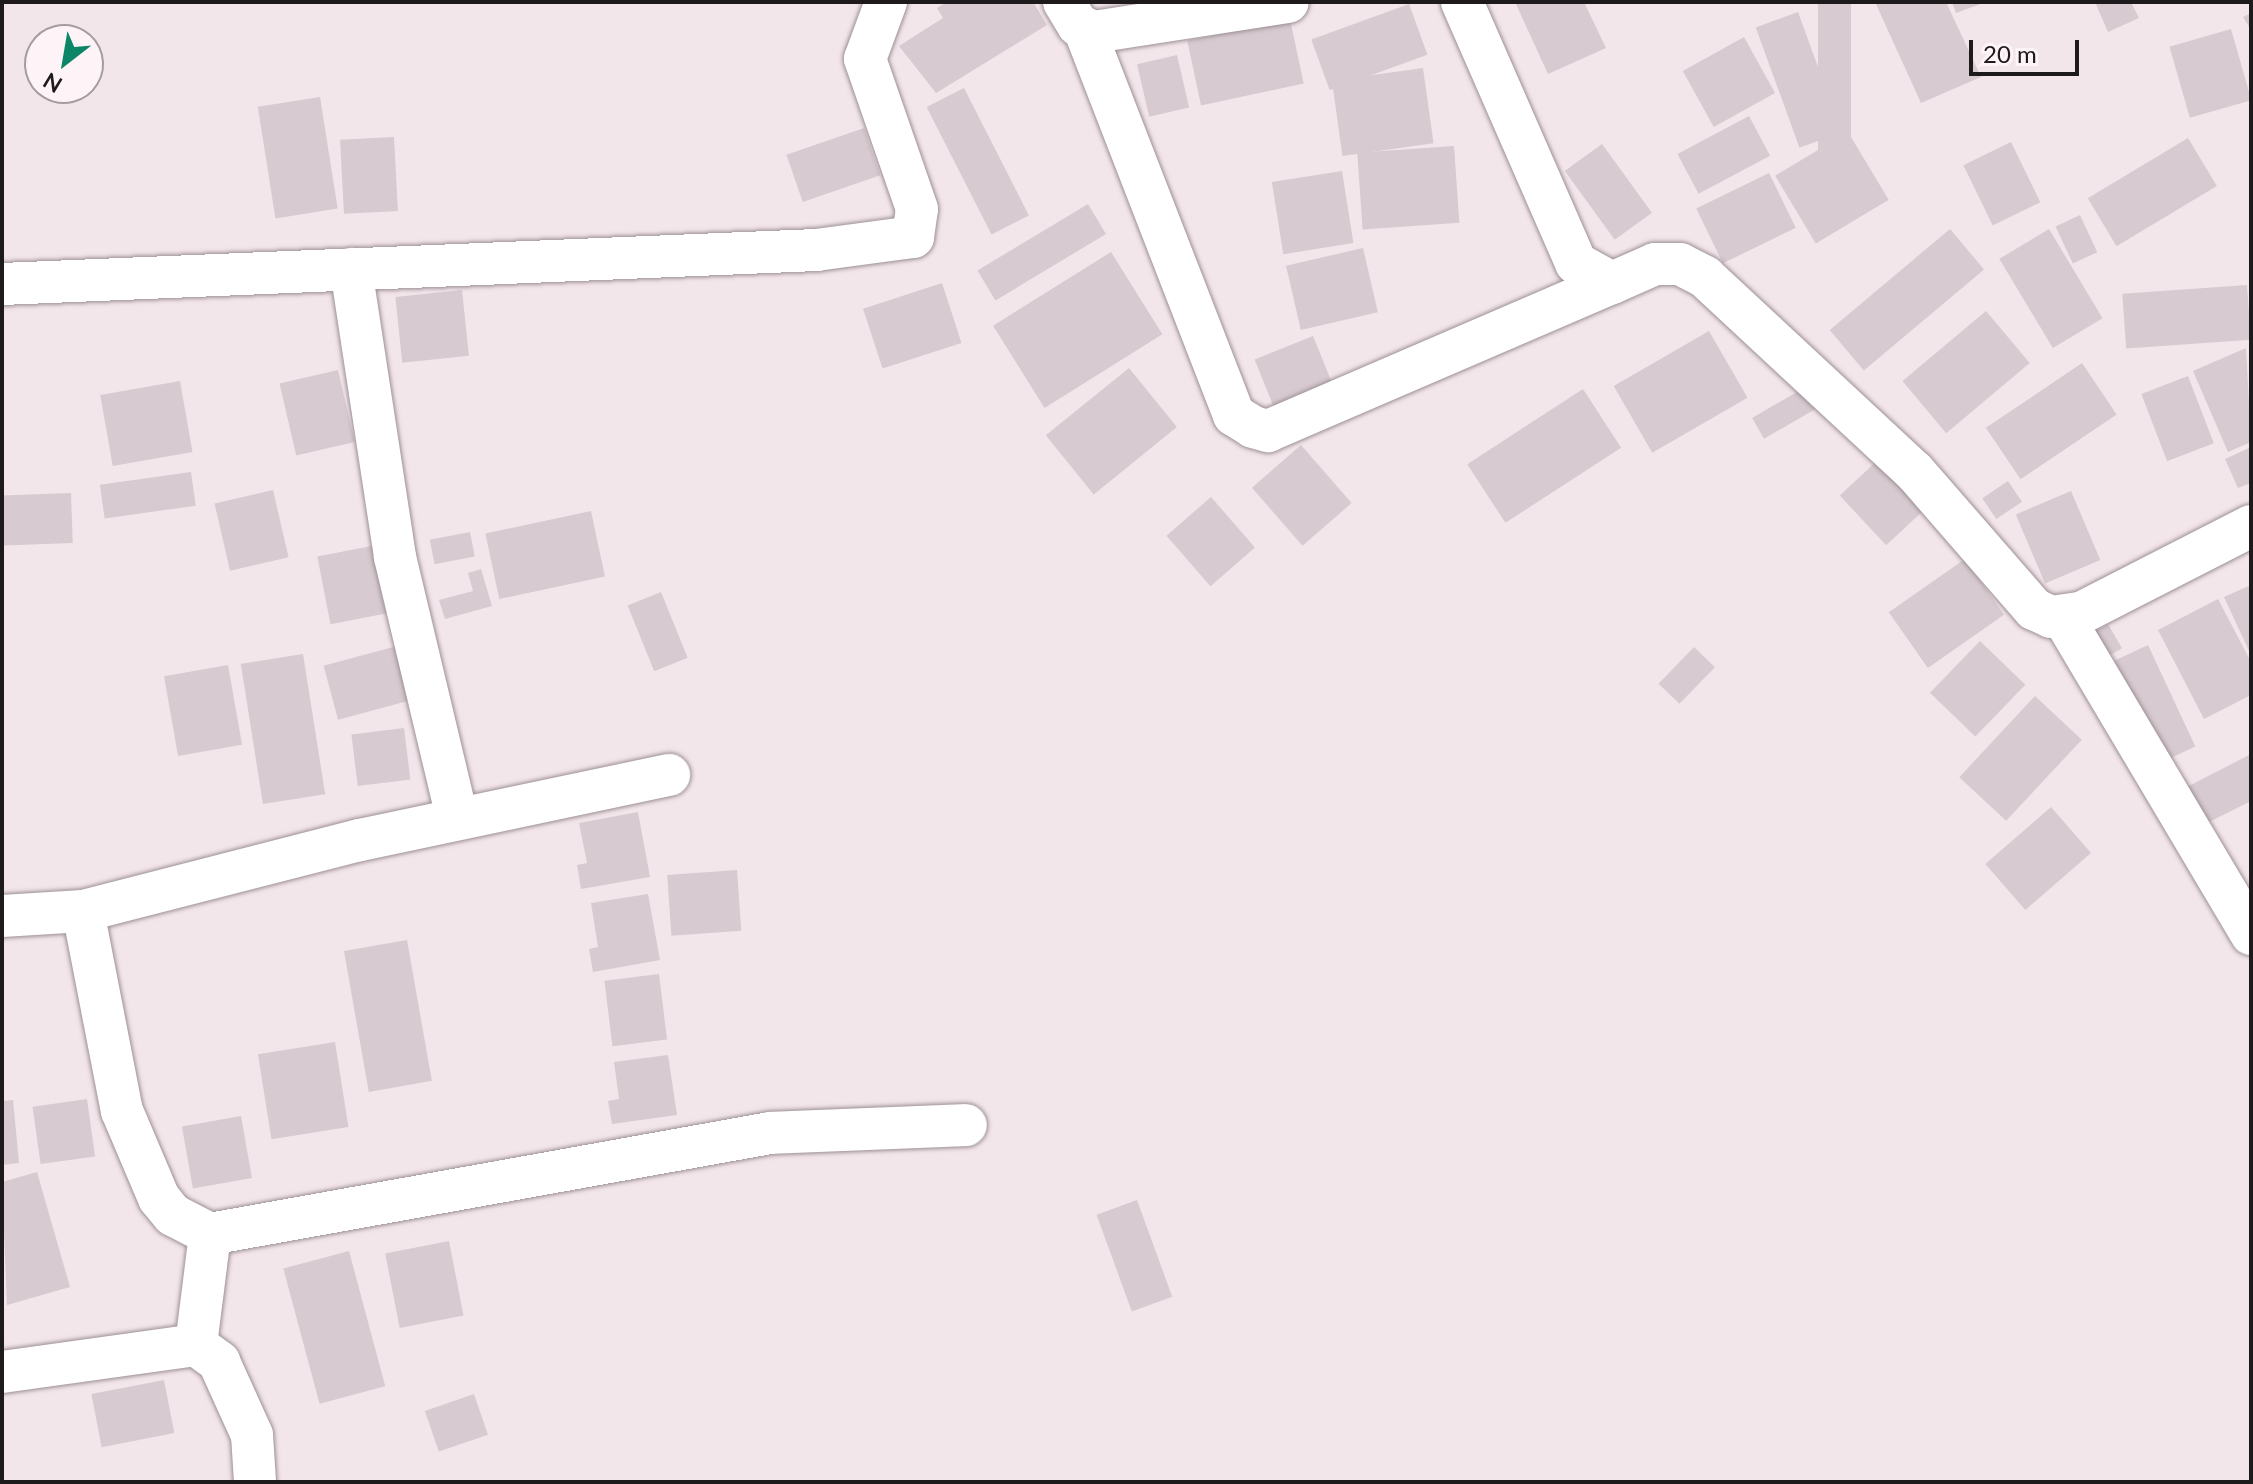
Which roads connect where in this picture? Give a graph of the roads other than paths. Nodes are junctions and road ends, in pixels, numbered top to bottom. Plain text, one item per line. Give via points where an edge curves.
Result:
1 (886, 2) edge
2 (1288, 2) edge
3 (1462, 2) edge
4 (1075, 16) edge
5 (351, 269) junction
6 (1612, 283) junction
7 (2, 284) edge
8 (2251, 526) edge
9 (2063, 617) junction
10 (669, 775) dead end
11 (457, 818) junction
12 (4, 908) edge
13 (83, 911) junction
14 (2251, 934) edge
15 (966, 1125) dead end
16 (210, 1234) junction
17 (196, 1345) junction
18 (2, 1372) edge
19 (255, 1482) edge

1 - 5 street via 865,59 917,209 913,237 816,250
2 - 4 street
3 - 6 street via 1576,263
4 - 6 street via 1234,415 1253,427 1268,431
5 - 7 street
5 - 11 street via 395,557
6 - 9 street via 1655,264 1680,264 1705,277 1914,471 2034,609
8 - 9 street
9 - 14 street
10 - 11 street
11 - 13 street
12 - 13 street
13 - 16 street via 122,1111 159,1198 181,1221
15 - 16 street via 770,1133
16 - 17 street
17 - 18 street
17 - 19 street via 219,1362 252,1435

